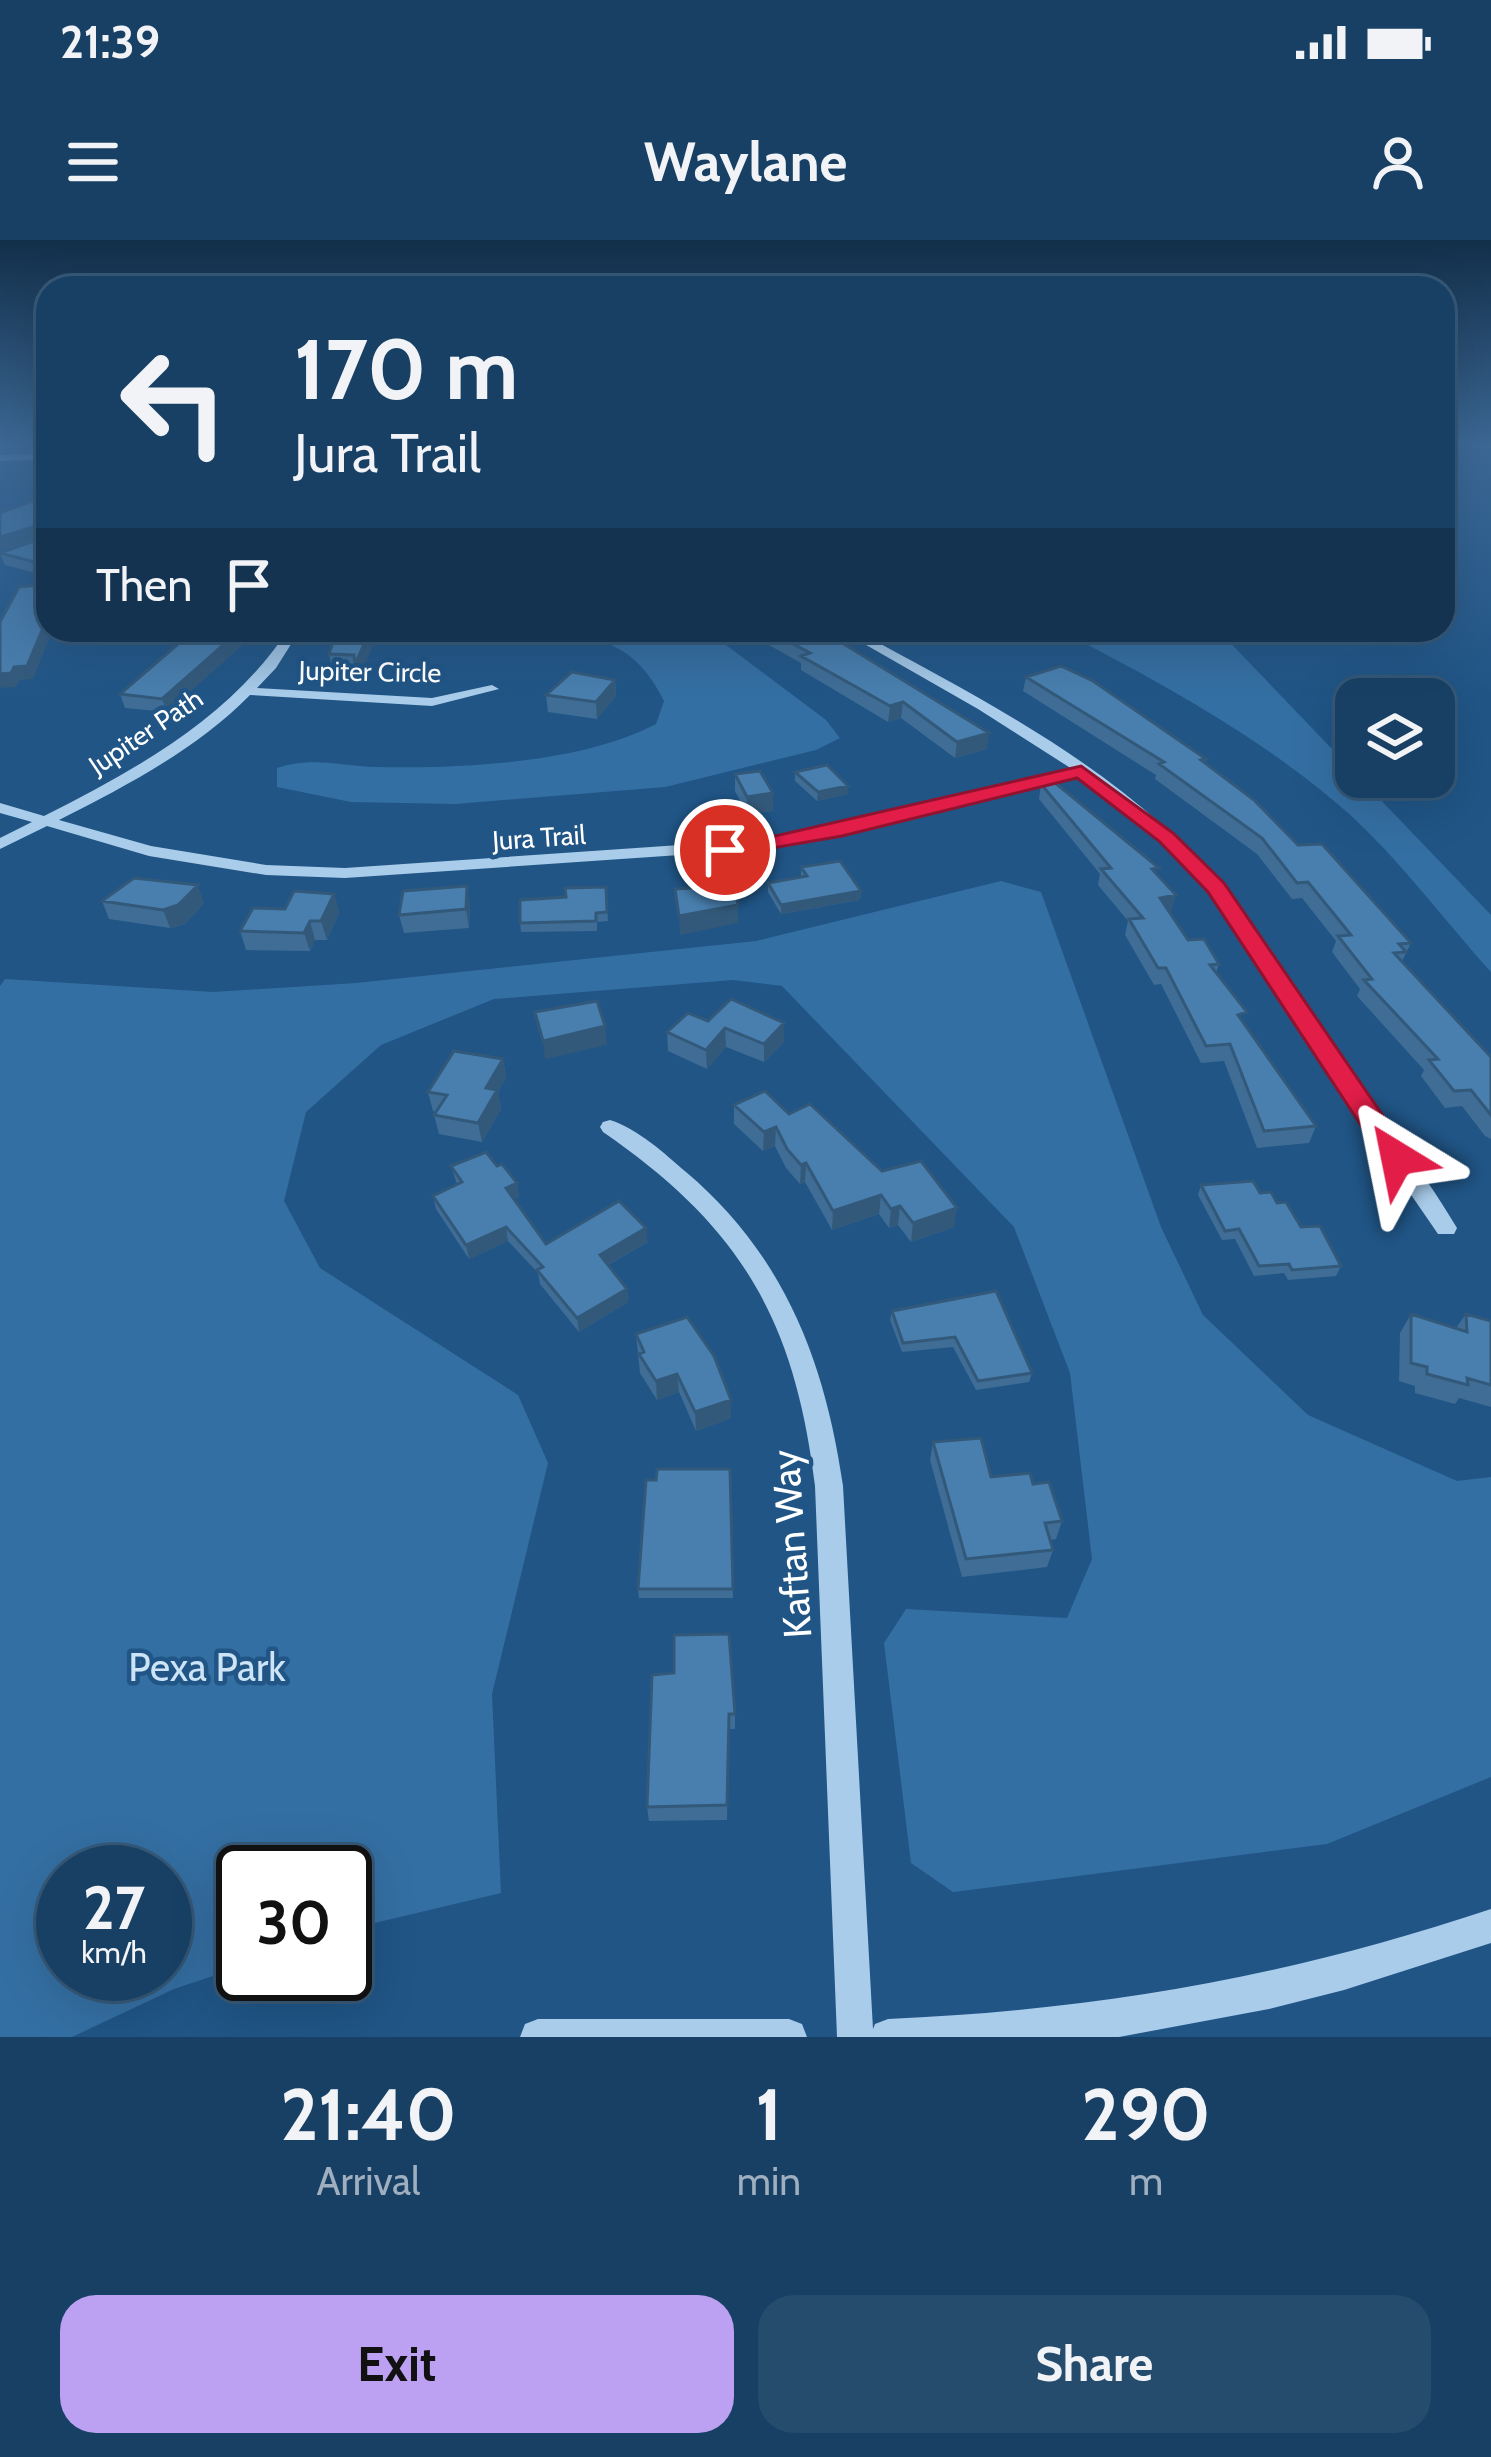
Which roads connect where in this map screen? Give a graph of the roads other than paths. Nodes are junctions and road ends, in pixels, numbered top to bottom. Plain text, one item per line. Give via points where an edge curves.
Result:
1 (284, 642) edge
2 (868, 642) edge
3 (492, 689) dead end
4 (245, 691) junction
5 (1081, 772) junction
6 (0, 808) edge
7 (42, 823) junction
8 (0, 844) edge
9 (610, 1126) dead end
10 (1446, 1228) dead end
11 (1491, 1926) edge
12 (538, 2037) edge
13 (789, 2037) edge
14 (855, 2037) edge
15 (889, 2037) edge

1 - 4 street, Jupiter Path
2 - 5 street via 1010,721
3 - 4 street, Jupiter Circle via 432,702
4 - 7 street, Jupiter Path via 160,755
5 - 7 street, Jura Trail via 766,844 391,872 225,864
5 - 10 street via 1166,837 1216,888
6 - 7 street, Jura Trail
7 - 8 street, Jupiter Path
9 - 14 street, Kaftan Way via 730,1223 787,1310 808,1365 829,1486
11 - 15 street via 1231,2002 1037,2030
12 - 13 street

